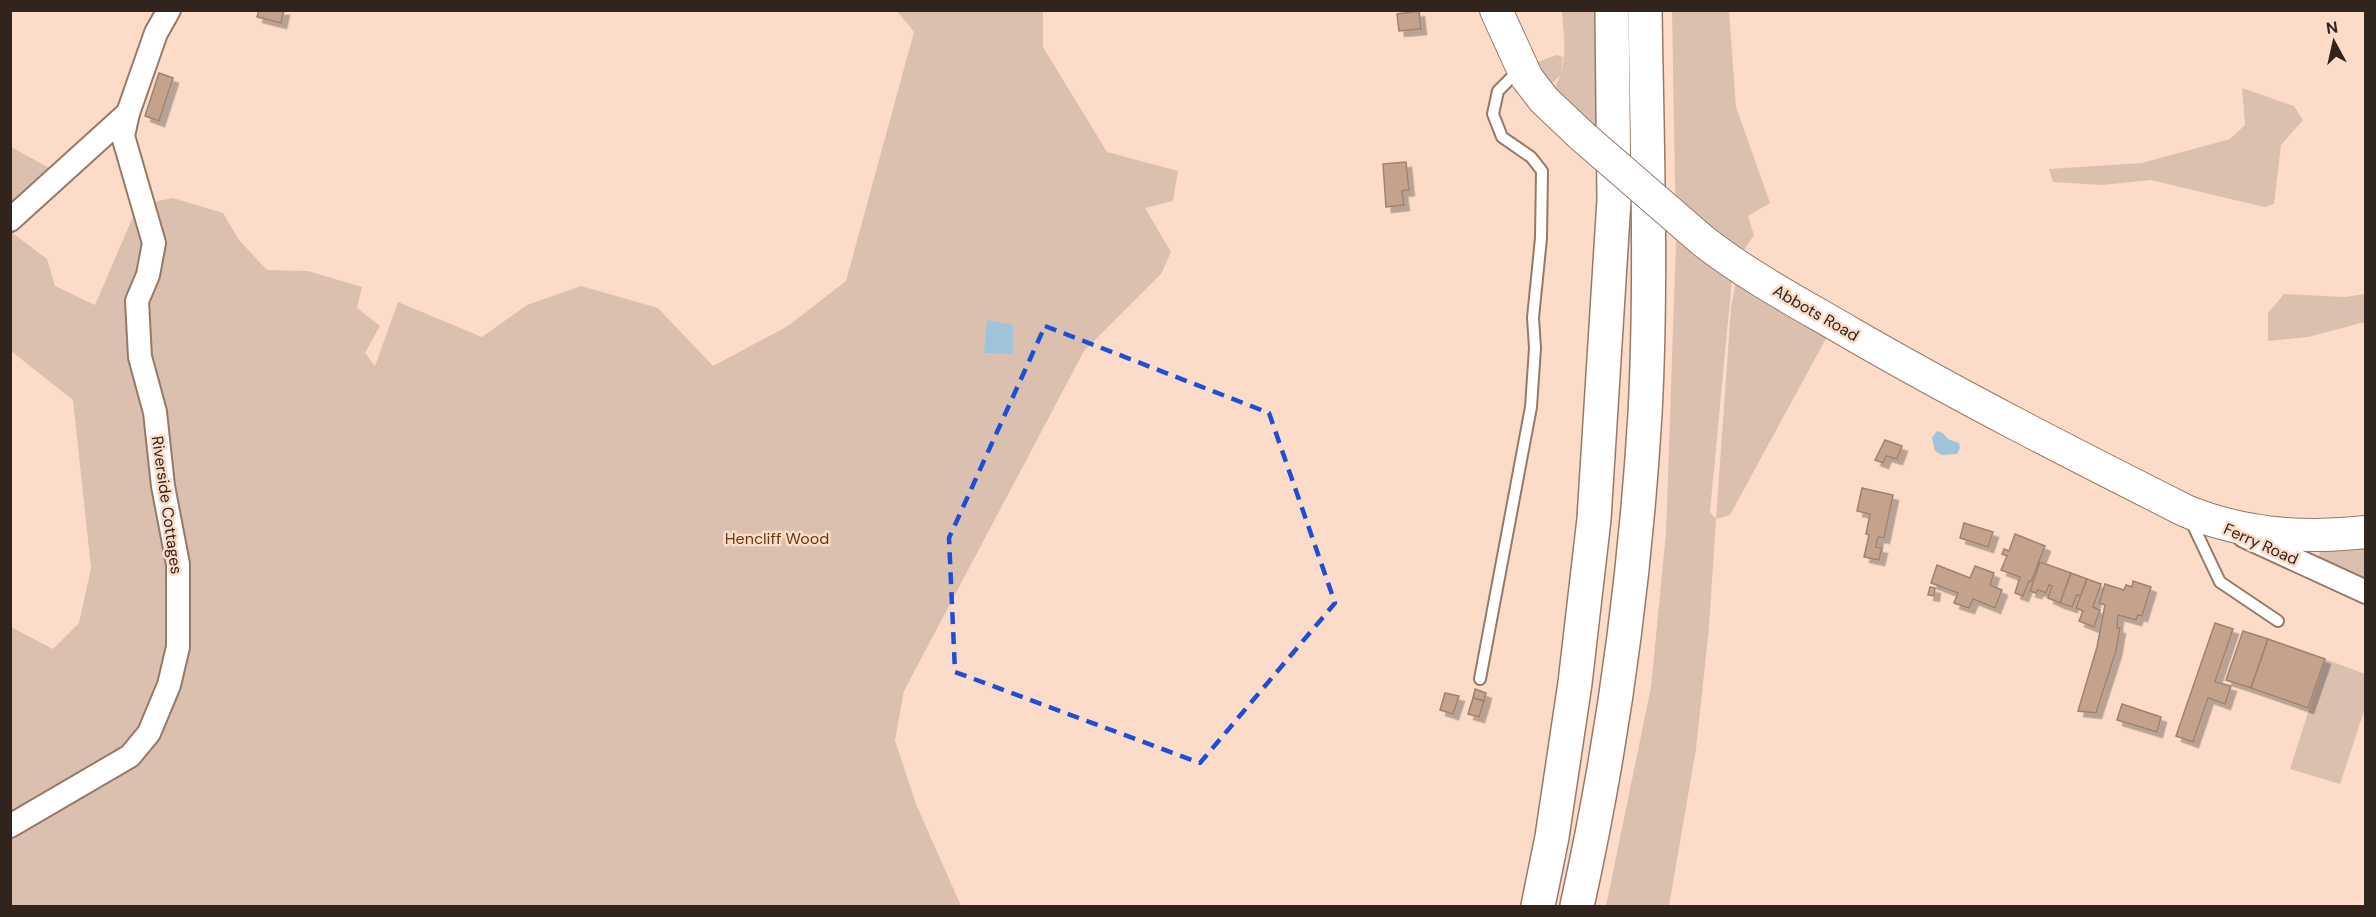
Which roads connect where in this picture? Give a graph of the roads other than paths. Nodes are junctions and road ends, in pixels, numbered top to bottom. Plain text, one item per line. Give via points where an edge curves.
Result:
1 (169, 10) edge
2 (1496, 10) edge
3 (1612, 10) edge
4 (1645, 10) edge
5 (1522, 68) junction
6 (128, 113) junction
7 (10, 220) edge
8 (2199, 516) junction
9 (2366, 532) edge
10 (2324, 534) junction
11 (2310, 566) junction
12 (2366, 592) edge
13 (2278, 621) dead end
14 (1480, 679) dead end
15 (10, 826) edge
16 (1538, 906) edge
17 (1577, 906) edge

1 - 6 street, Riverside Cottages via 156,33
2 - 5 street, Abbots Road
3 - 16 highway via 1614,200 1594,519 1575,683
4 - 17 highway via 1648,249 1645,411 1638,512 1618,690
5 - 8 street, Abbots Road, bridge via 1544,100 1582,136 1737,267 2009,422
5 - 14 lane via 1498,91 1493,114 1502,137 1531,157 1542,171 1532,407
6 - 7 street
6 - 15 street, Riverside Cottages via 123,136 154,243 137,302 140,357 155,411 163,486 178,564 178,647 169,685 149,733 129,756
8 - 10 street, Abbots Road via 2245,529
8 - 11 street, Ferry Road
8 - 13 lane via 2220,582
9 - 10 street, Abbots Road
10 - 11 street, Ferry Road via 2306,556
11 - 12 street, Ferry Road

